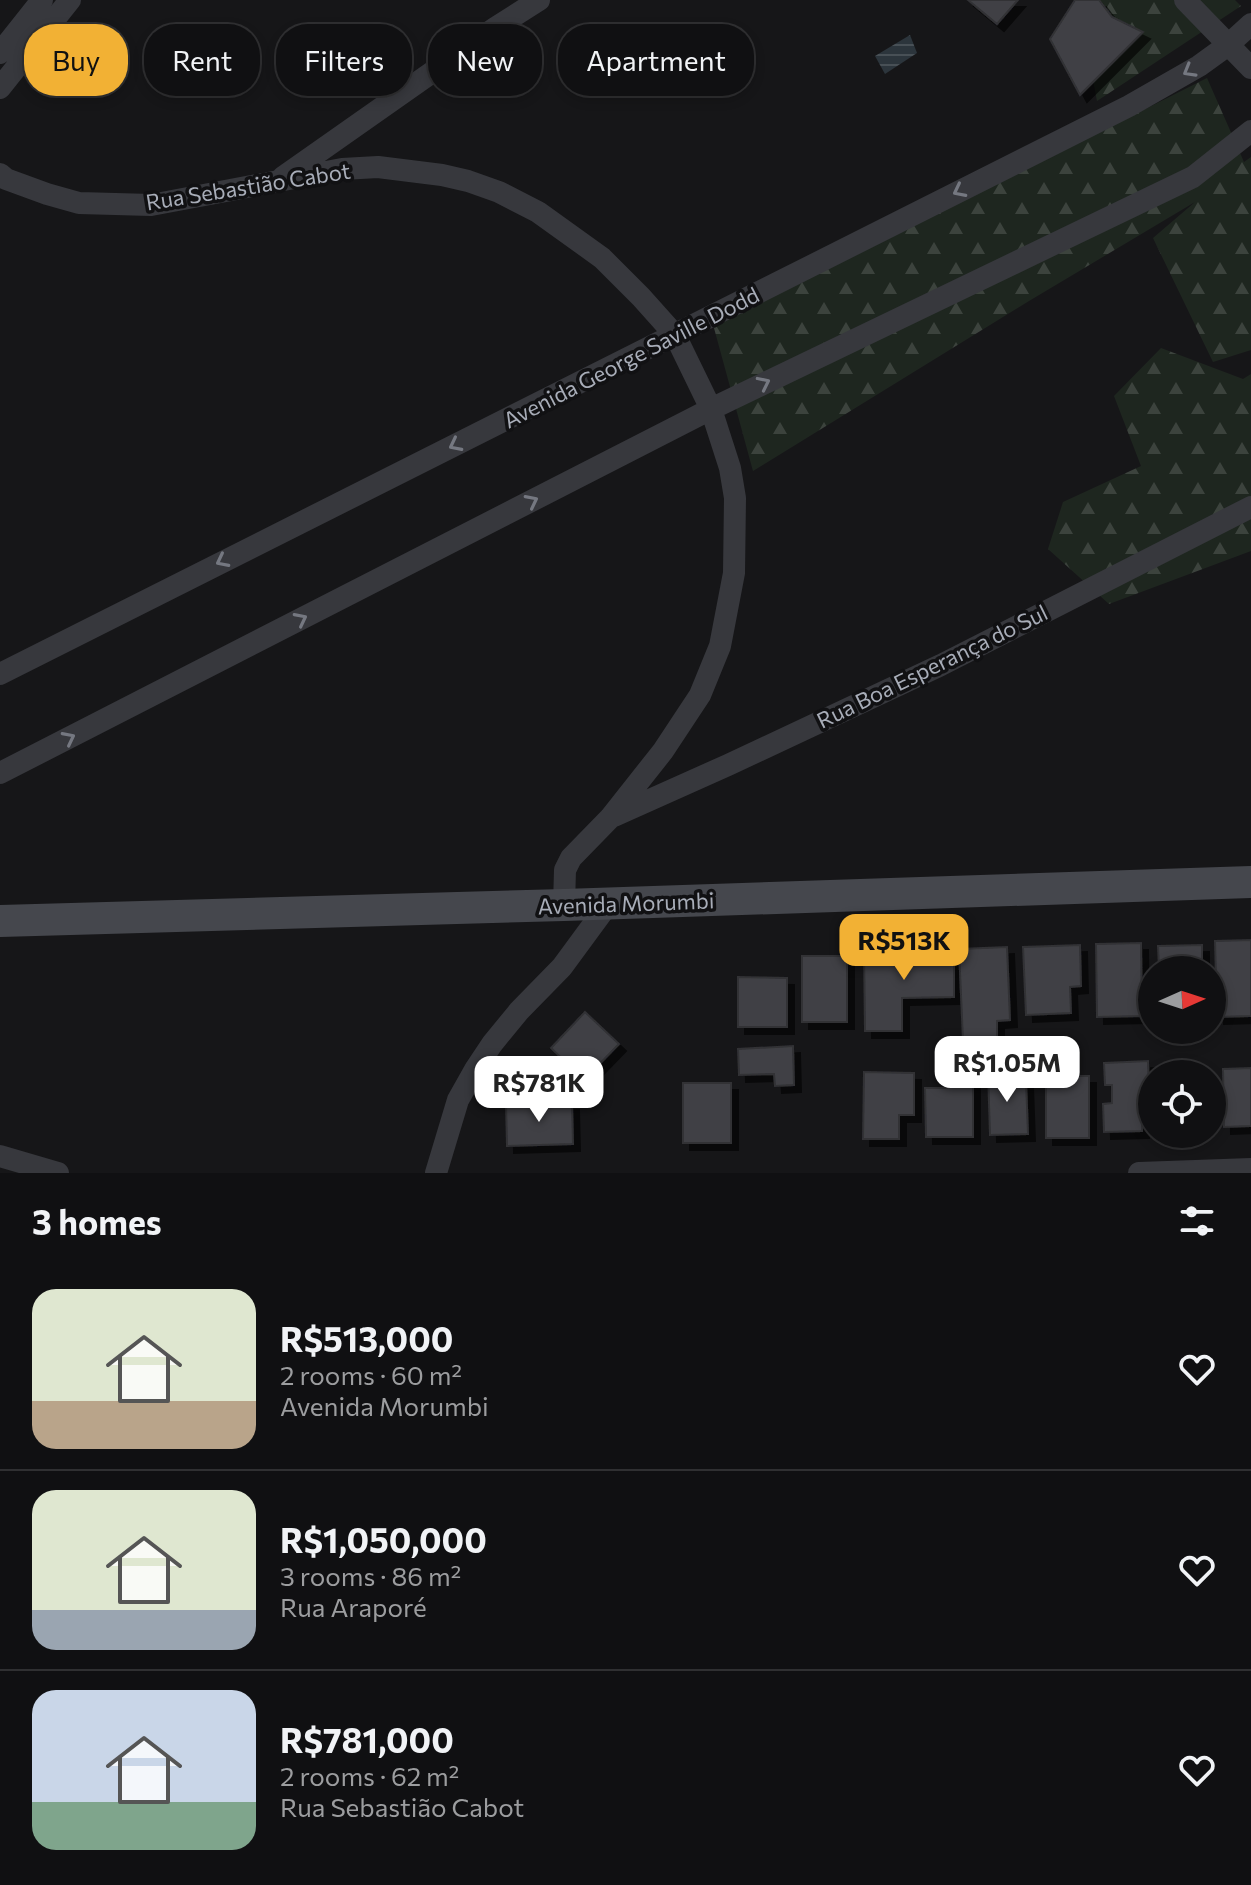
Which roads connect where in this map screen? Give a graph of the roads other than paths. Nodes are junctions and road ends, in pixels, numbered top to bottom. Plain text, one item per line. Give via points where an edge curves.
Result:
1 (42, 0) edge
2 (70, 0) edge
3 (539, 0) edge
4 (1185, 0) edge
5 (1251, 24) edge
6 (1228, 45) junction
7 (0, 53) edge
8 (1251, 68) edge
9 (0, 88) edge
10 (1251, 131) edge
11 (0, 174) edge
12 (279, 181) junction
13 (675, 335) junction
14 (711, 409) junction
15 (1251, 507) edge
16 (0, 674) edge
17 (0, 773) edge
18 (610, 818) junction
19 (1251, 882) edge
20 (609, 903) junction
21 (564, 905) junction
22 (0, 921) edge
23 (0, 1156) edge
24 (1251, 1169) edge
25 (58, 1173) edge
26 (436, 1173) edge
27 (1139, 1173) edge

1 - 7 street
2 - 9 street
3 - 12 street
4 - 6 street
5 - 6 street, Avenida George Saville Dodd
6 - 8 street
6 -> 13 street, Avenida George Saville Dodd via 1129,106
14 -> 10 street via 1193,177
11 - 12 street, Rua Sebastião Cabot via 79,203 151,205
12 - 13 street, Rua Sebastião Cabot via 378,167 442,175 499,192 538,212 602,258
13 - 14 street, Rua Sebastião Cabot
13 -> 16 street, Avenida George Saville Dodd
17 -> 14 street
14 - 18 street, Rua Sebastião Cabot via 735,498 734,573 720,646 700,695
15 - 18 street, Rua Boa Esperança do Sul via 941,665
18 - 21 street, Rua Sebastião Cabot via 571,858 565,870
19 - 20 main road, Avenida Morumbi
20 - 21 main road, Avenida Morumbi
20 - 26 street via 476,1068 458,1100
21 - 22 main road, Avenida Morumbi
23 - 25 street
24 - 27 street

